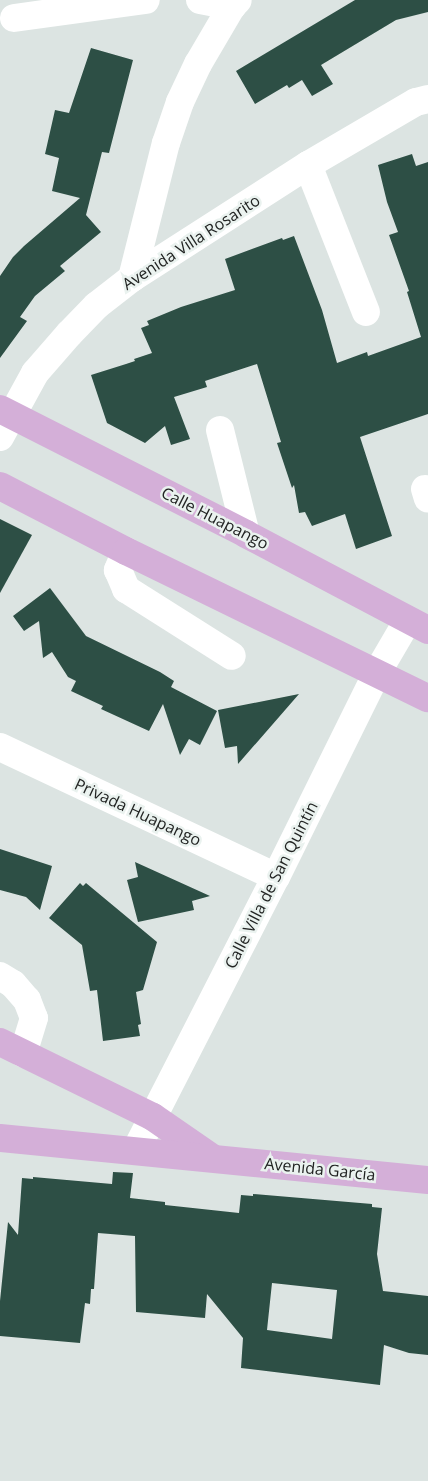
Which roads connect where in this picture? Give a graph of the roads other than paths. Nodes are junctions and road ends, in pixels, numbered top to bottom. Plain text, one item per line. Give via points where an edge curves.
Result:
1 (146, 0) edge
2 (200, 0) edge
3 (235, 3) edge
4 (14, 18) dead end
5 (428, 99) edge
6 (308, 165) junction
7 (132, 278) junction
8 (366, 312) dead end
9 (4, 420) edge
10 (220, 430) dead end
11 (0, 486) edge
12 (246, 534) junction
13 (126, 551) junction
14 (418, 625) edge
15 (232, 656) dead end
16 (377, 673) junction
17 (428, 698) edge
18 (0, 747) edge
19 (276, 877) junction
20 (0, 976) edge
21 (11, 1047) edge
22 (153, 1117) junction
23 (0, 1138) edge
24 (136, 1150) junction
25 (212, 1158) junction
26 (428, 1180) edge

1 - 4 street
2 - 3 street
3 - 7 street via 198,64 180,102 166,143
5 - 6 street, Avenida Villa Rosarito via 416,102
6 - 7 street, Avenida Villa Rosarito
6 - 8 street
7 - 9 street, Avenida Villa Rosarito via 96,306 68,334 35,373
9 - 12 main road, Calle Huapango
10 - 12 street
11 - 13 main road
12 - 14 main road, Calle Huapango
13 - 15 street via 118,570 126,589
13 - 16 main road
14 - 16 street, Calle Villa de San Quintín
16 - 17 main road
16 - 19 street, Calle Villa de San Quintín
18 - 19 street, Privada Huapango
19 - 22 street, Calle Villa de San Quintín
20 - 21 street via 13,984 27,1000 34,1018
21 - 22 main road, Avenida García
22 - 24 street, Calle Villa de San Quintín
22 - 25 main road, Avenida García
23 - 24 main road, Avenida García
24 - 25 main road, Avenida García
25 - 26 main road, Avenida García

